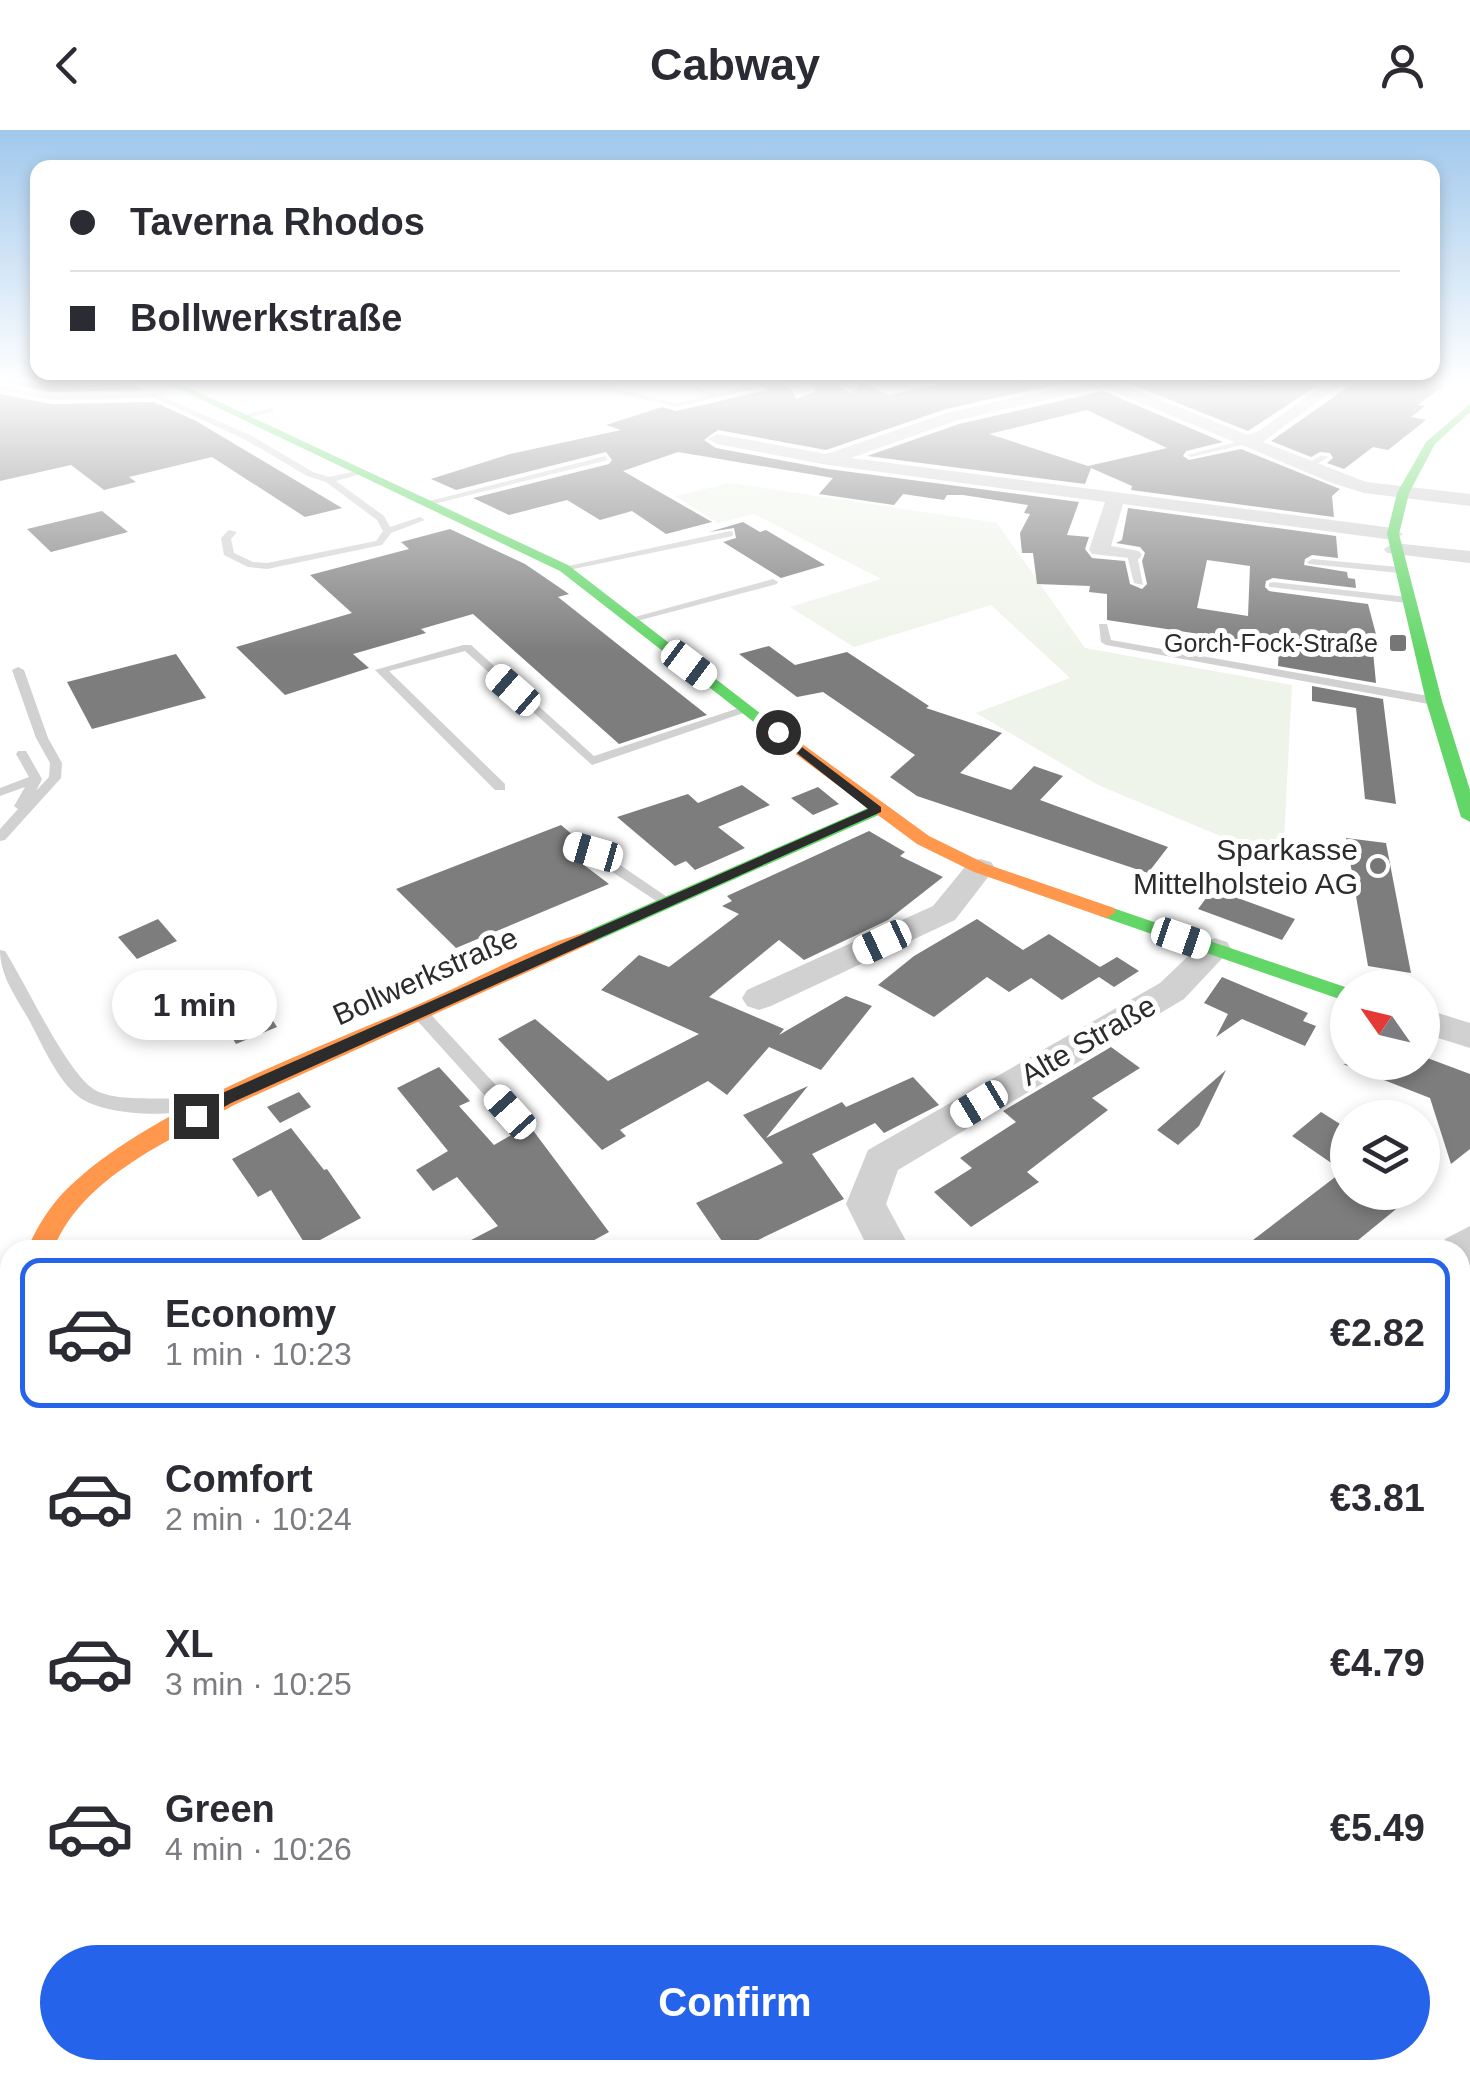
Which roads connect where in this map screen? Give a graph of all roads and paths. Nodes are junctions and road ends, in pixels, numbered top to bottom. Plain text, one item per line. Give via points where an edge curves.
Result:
1 (304, 471) edge
2 (560, 471) edge
3 (914, 471) edge
4 (1321, 471) edge
5 (1415, 471) edge
6 (358, 472) joint
7 (329, 480) junction
8 (1403, 493) junction
9 (1116, 497) junction
10 (1470, 500) edge
11 (423, 511) junction
12 (388, 531) junction
13 (232, 532) dead end
14 (730, 534) dead end
15 (1395, 551) junction
16 (1132, 555) joint
17 (1470, 557) edge
18 (1312, 562) dead end
19 (564, 568) junction
20 (773, 582) dead end
21 (1139, 583) dead end
22 (1273, 585) dead end
23 (1408, 600) junction
24 (629, 620) junction
25 (1103, 626) dead end
26 (18, 670) dead end
27 (1434, 700) junction
28 (749, 710) junction
29 (22, 754) dead end
30 (36, 779) junction
31 (500, 787) dead end
32 (0, 792) edge
33 (877, 810) junction
34 (1470, 817) edge
35 (10, 823) junction
36 (0, 837) edge
37 (574, 847) dead end
38 (980, 868) junction
39 (666, 901) junction
40 (1215, 949) junction
41 (0, 955) edge
42 (1330, 988) edge
43 (759, 998) dead end
44 (418, 1011) junction
45 (1440, 1026) edge
46 (1470, 1036) edge
47 (226, 1098) junction
48 (510, 1112) dead end
49 (40, 1240) edge
50 (885, 1240) edge

1 - 7 lane
2 - 11 lane
3 - 9 street
4 - 8 street
5 - 8 street
6 - 7 lane
6 - 11 street
7 - 12 lane via 381,518
8 - 10 street
8 - 15 street
9 - 15 street
9 - 16 street via 1099,550
11 - 12 lane
11 - 19 street
12 - 13 lane via 380,542 267,566 229,555 226,538
14 - 19 lane
15 - 17 street
15 - 18 lane
15 - 23 street
16 - 21 lane
19 - 24 street
20 - 24 lane
22 - 23 lane
23 - 27 street
24 - 28 street
25 - 27 lane via 1106,642
26 - 35 lane via 56,763 55,778
27 - 34 street
28 - 31 lane via 592,761 467,648 381,670
28 - 33 street
29 - 30 lane
30 - 32 lane
30 - 35 lane
33 - 38 street
33 - 39 street, Bollwerkstraße
35 - 36 lane
37 - 39 lane via 593,852
38 - 40 street
38 - 43 street via 944,913
39 - 44 street, Bollwerkstraße
40 - 42 street
40 - 50 street, Alte Straße via 1172,991 882,1161 866,1204
41 - 47 lane via 69,1075 88,1095 170,1108
44 - 47 street, Bollwerkstraße
44 - 48 lane
45 - 46 street
47 - 49 street, Bollwerkstraße via 73,1196 46,1223

